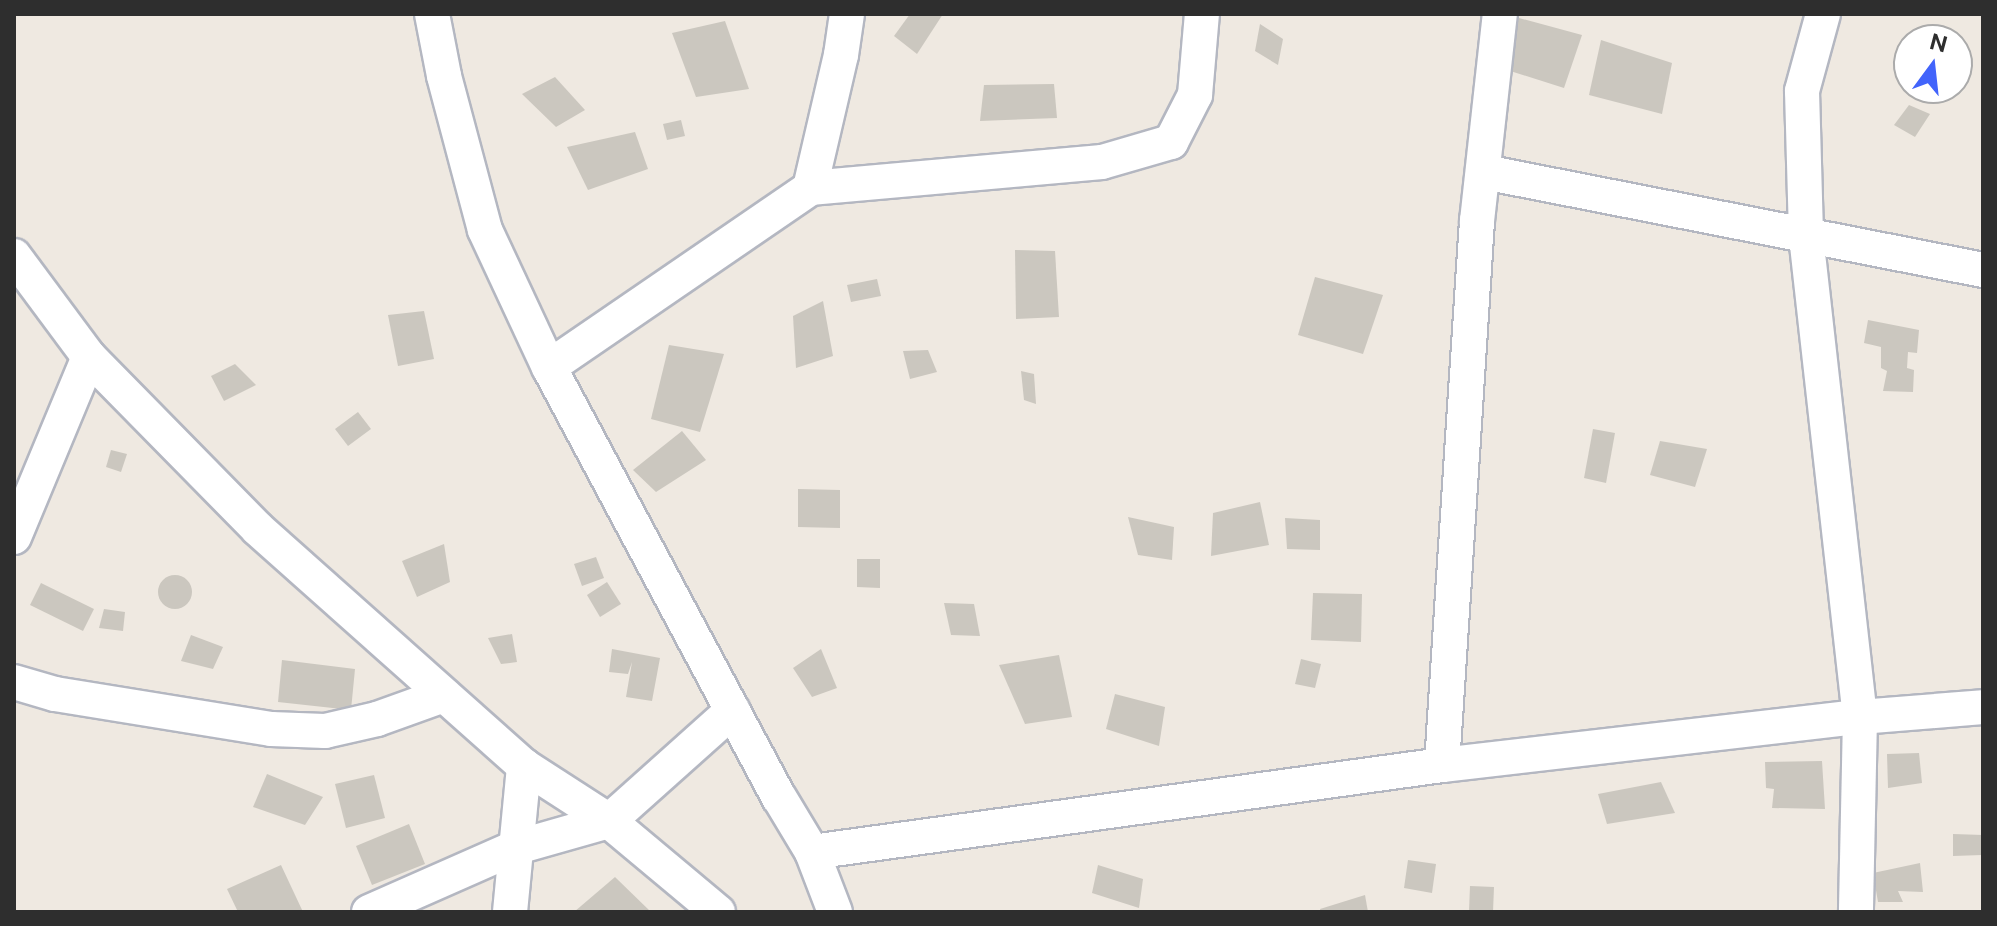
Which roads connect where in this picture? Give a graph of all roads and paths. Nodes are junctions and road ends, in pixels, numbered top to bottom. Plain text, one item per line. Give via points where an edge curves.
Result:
1 (432, 14) edge
2 (847, 14) edge
3 (1202, 14) edge
4 (1500, 14) edge
5 (1823, 14) edge
6 (1484, 172) junction
7 (810, 188) junction
8 (1806, 236) junction
9 (14, 256) edge
10 (1983, 270) edge
11 (89, 357) junction
12 (549, 367) junction
13 (14, 537) edge
14 (14, 682) edge
15 (444, 695) junction
16 (1983, 707) edge
17 (733, 710) junction
18 (1860, 717) junction
19 (1442, 765) junction
20 (524, 766) junction
21 (609, 821) junction
22 (514, 848) junction
23 (812, 852) junction
24 (369, 912) edge
25 (510, 912) edge
26 (718, 912) edge
27 (835, 912) edge
28 (1856, 912) edge

1 - 12 street via 485,230
2 - 7 street
3 - 7 street via 1195,95 1171,142 1102,162
4 - 6 street
5 - 8 street via 1802,91
6 - 8 street
6 - 19 street
7 - 12 street
8 - 10 street
8 - 18 street
9 - 11 street
11 - 13 street
11 - 15 street via 258,529
12 - 17 street
14 - 15 street via 70,697 312,731 377,719
15 - 20 street
16 - 18 street
17 - 21 street
17 - 23 street
18 - 19 street
18 - 28 street
19 - 23 street
20 - 21 street
20 - 22 street
21 - 22 street
21 - 26 street
22 - 24 street
22 - 25 street
23 - 27 street

